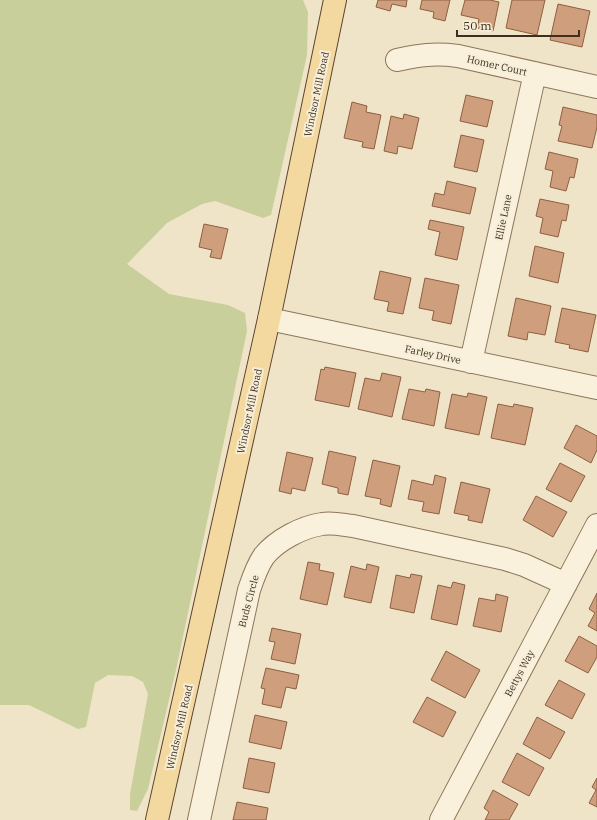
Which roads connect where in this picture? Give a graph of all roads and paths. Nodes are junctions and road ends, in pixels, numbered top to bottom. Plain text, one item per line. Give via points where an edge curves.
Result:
1 (335, 0) edge
2 (397, 60) dead end
3 (534, 73) junction
4 (597, 87) edge
5 (269, 319) junction
6 (471, 362) junction
7 (597, 388) edge
8 (597, 525) edge
9 (566, 584) junction
10 (157, 820) edge
11 (199, 820) edge
12 (441, 820) edge

1 - 5 main road, Windsor Mill Road
2 - 3 street, Homer Court via 436,54 458,56
3 - 4 street, Homer Court
3 - 6 street, Ellie Lane
5 - 6 street, Farley Drive
5 - 10 main road, Windsor Mill Road
6 - 7 street, Farley Drive
8 - 9 street, Bettys Way
9 - 11 street, Buds Circle via 505,559 353,526 323,524 291,535 264,556 249,590
9 - 12 street, Bettys Way

